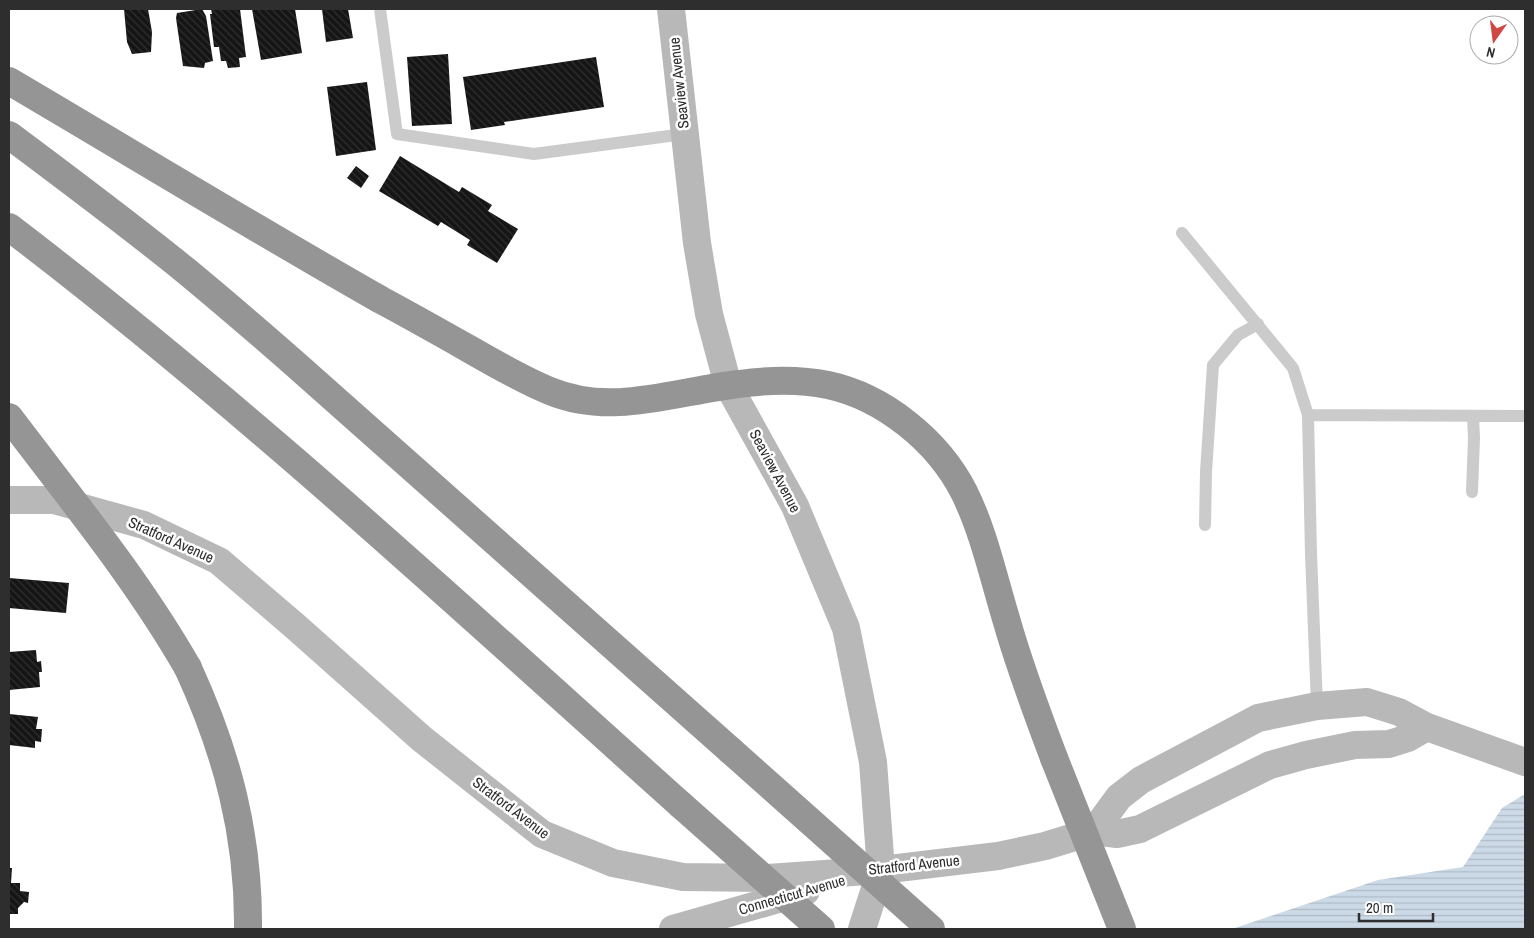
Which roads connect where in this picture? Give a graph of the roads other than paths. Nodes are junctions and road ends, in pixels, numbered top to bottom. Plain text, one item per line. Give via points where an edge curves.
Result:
1 (380, 9) edge
2 (671, 9) edge
3 (9, 81) edge
4 (684, 134) junction
5 (9, 135) edge
6 (9, 226) edge
7 (1182, 233) dead end
8 (1258, 324) junction
9 (728, 385) junction
10 (1308, 415) junction
11 (9, 416) edge
12 (1473, 416) junction
13 (1525, 416) edge
14 (1472, 492) dead end
15 (9, 500) edge
16 (1205, 525) dead end
17 (1317, 706) junction
18 (1427, 727) junction
19 (1520, 760) edge
20 (1094, 831) junction
21 (881, 870) junction
22 (248, 929) edge
23 (673, 929) edge
24 (822, 929) edge
25 (862, 929) edge
26 (931, 929) edge
27 (1122, 929) edge

1 - 4 lane via 397,134 534,154
2 - 4 main road, Seaview Avenue
3 - 9 highway via 297,252 554,393 574,399 617,403
4 - 9 main road, Seaview Avenue via 709,314
5 - 26 highway, bridge via 119,218 252,327
6 - 24 highway, bridge via 256,426
7 - 8 lane
8 - 10 lane via 1293,368
8 - 16 lane via 1238,335 1213,365
9 - 21 main road, Seaview Avenue via 795,506 846,628 873,762
9 - 27 highway, bridge via 794,381 847,390 901,420 943,459 973,512 1034,707
10 - 12 lane
10 - 17 lane
11 - 22 highway, bridge via 129,576 188,668 214,730 233,795 245,865
12 - 13 lane
12 - 14 lane
15 - 21 main road, Stratford Avenue via 54,500 144,525 219,561 422,740 542,834 613,864 682,877 768,878
17 - 18 main road via 1367,702 1399,712
17 - 20 main road via 1258,718 1140,780 1119,797
18 - 19 main road
18 - 20 main road, Stratford Avenue via 1389,744 1355,745 1270,766 1140,829 1117,834
20 - 21 main road, Stratford Avenue via 998,856
21 - 23 main road, Connecticut Avenue
21 - 25 main road, Seaview Avenue

